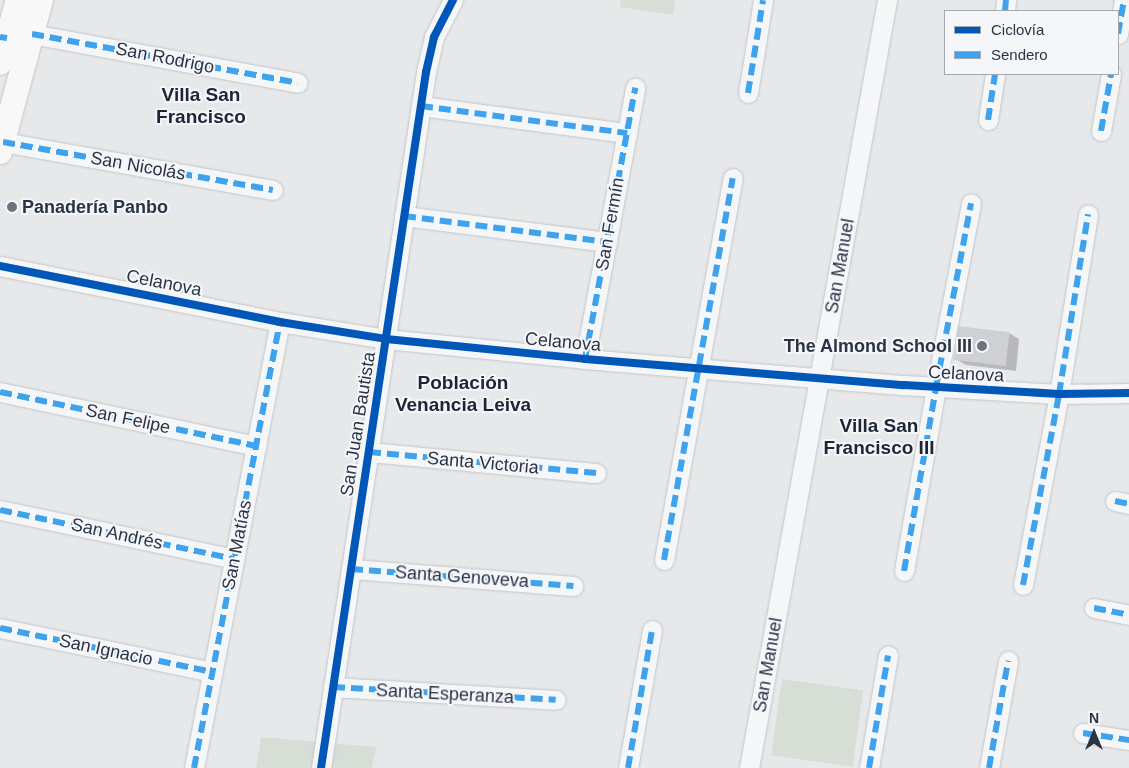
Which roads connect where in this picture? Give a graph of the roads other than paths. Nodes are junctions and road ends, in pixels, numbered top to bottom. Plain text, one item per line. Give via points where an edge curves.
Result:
1 (18, 0) edge
2 (41, 0) edge
3 (453, 0) edge
4 (763, 0) edge
5 (887, 0) edge
6 (1124, 0) edge
7 (1119, 28) edge
8 (32, 34) junction
9 (3, 37) edge
10 (0, 63) edge
11 (995, 75) edge
12 (1111, 75) edge
13 (298, 83) dead end
14 (635, 88) dead end
15 (748, 93) dead end
16 (421, 106) junction
17 (988, 120) dead end
18 (1101, 131) dead end
19 (627, 133) junction
20 (1, 147) edge
21 (733, 178) dead end
22 (274, 190) dead end
23 (971, 203) dead end
24 (1088, 214) dead end
25 (404, 216) junction
26 (607, 242) junction
27 (0, 266) edge
28 (280, 322) junction
29 (386, 339) junction
30 (585, 359) junction
31 (699, 368) junction
32 (820, 378) junction
33 (936, 387) junction
34 (0, 392) edge
35 (1129, 393) edge
36 (1059, 394) junction
37 (256, 446) junction
38 (369, 452) junction
39 (596, 473) dead end
40 (0, 510) edge
41 (234, 559) junction
42 (664, 560) dead end
43 (351, 569) junction
44 (904, 571) dead end
45 (1023, 584) dead end
46 (573, 586) dead end
47 (1094, 608) dead end
48 (1129, 615) edge
49 (0, 628) edge
50 (652, 630) dead end
51 (888, 656) dead end
52 (1008, 661) dead end
53 (212, 672) junction
54 (333, 687) junction
55 (556, 700) dead end
56 (1083, 732) dead end
57 (1129, 740) edge
58 (194, 768) edge
59 (321, 768) edge
60 (628, 768) edge
61 (748, 768) edge
62 (869, 768) edge
63 (989, 768) edge

1 - 9 main road
2 - 8 main road
3 - 16 street, San Juan Bautista via 442,18 432,46
4 - 15 street
5 - 32 street, San Manuel
6 - 7 street
8 - 13 street, San Rodrigo
8 - 20 main road
9 - 10 main road
11 - 17 street
12 - 18 street
14 - 19 street, San Fermín
16 - 19 street
16 - 25 street, San Juan Bautista
19 - 26 street, San Fermín
20 - 22 street, San Nicolás
21 - 31 street
23 - 33 street
24 - 36 street
25 - 26 street
25 - 29 street, San Juan Bautista
26 - 30 street, San Fermín
27 - 28 street, Celanova
28 - 29 street, Celanova
28 - 37 street, San Matías
29 - 30 street, Celanova
29 - 38 street, San Juan Bautista
30 - 31 street, Celanova
31 - 32 street, Celanova
31 - 42 street
32 - 33 street, Celanova
32 - 61 street, San Manuel
33 - 36 street, Celanova
33 - 44 street
34 - 37 street, San Felipe
35 - 36 street, Celanova
36 - 45 street
37 - 41 street, San Matías
38 - 39 street, Santa Victoria
38 - 43 street, San Juan Bautista
40 - 41 street, San Andrés
41 - 53 street, San Matías
43 - 46 street, Santa Genoveva
43 - 54 street, San Juan Bautista
47 - 48 street
49 - 53 street, San Ignacio
50 - 60 street
51 - 62 street
52 - 63 street
53 - 58 street, San Matías
54 - 55 street, Santa Esperanza
54 - 59 street, San Juan Bautista
56 - 57 street

